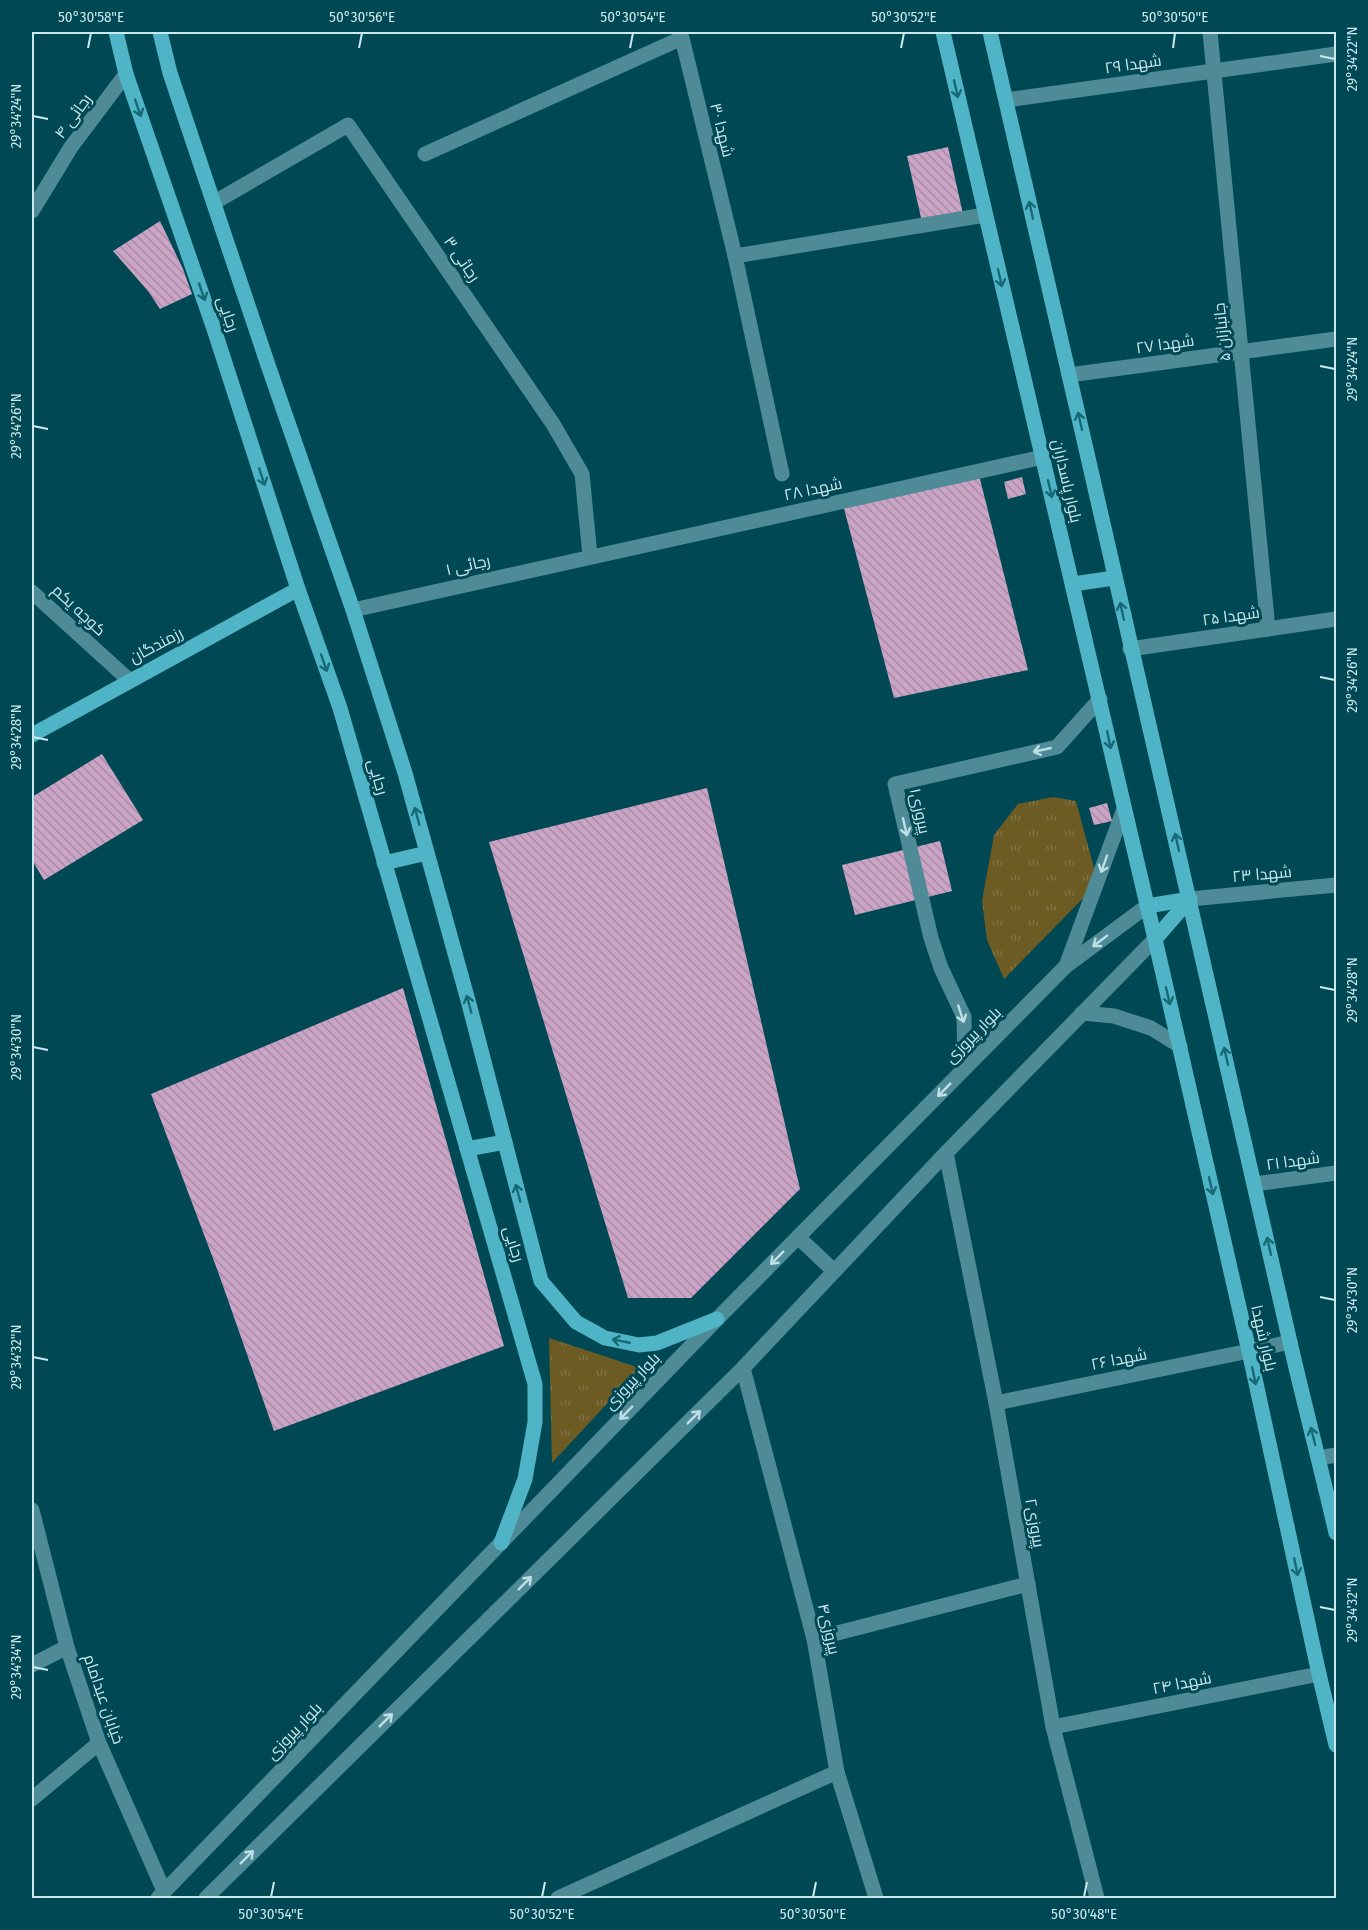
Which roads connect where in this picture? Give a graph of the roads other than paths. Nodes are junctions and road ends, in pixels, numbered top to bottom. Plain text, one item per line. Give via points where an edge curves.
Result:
1 (116, 32) edge
2 (160, 32) edge
3 (943, 32) edge
4 (990, 32) edge
5 (1210, 32) edge
6 (681, 35) edge
7 (1336, 54) edge
8 (1213, 70) junction
9 (126, 74) junction
10 (1006, 100) junction
11 (425, 154) dead end
12 (215, 202) junction
13 (32, 211) edge
14 (985, 215) junction
15 (735, 256) junction
16 (1336, 339) edge
17 (1242, 352) junction
18 (1069, 375) junction
19 (1043, 457) junction
20 (782, 474) dead end
21 (590, 556) junction
22 (1114, 578) junction
23 (1073, 585) junction
24 (298, 589) junction
25 (32, 592) edge
26 (353, 610) junction
27 (1336, 619) edge
28 (1268, 629) junction
29 (1130, 649) junction
30 (129, 680) junction
31 (1100, 699) junction
32 (32, 735) edge
33 (1124, 809) junction
34 (427, 853) junction
35 (384, 863) junction
36 (1336, 885) edge
37 (1190, 899) junction
38 (1147, 906) junction
39 (1155, 939) junction
40 (1066, 966) junction
41 (1082, 1013) junction
42 (1180, 1046) junction
43 (965, 1068) junction
44 (505, 1142) junction
45 (467, 1149) junction
46 (946, 1153) junction
47 (1336, 1173) edge
48 (1255, 1184) junction
49 (798, 1237) junction
50 (834, 1271) junction
51 (717, 1319) junction
52 (1290, 1341) junction
53 (1249, 1352) junction
54 (743, 1368) junction
55 (996, 1403) junction
56 (1336, 1455) edge
57 (1319, 1458) junction
58 (32, 1510) edge
59 (1336, 1533) edge
60 (501, 1543) junction
61 (1028, 1584) junction
62 (814, 1639) junction
63 (67, 1647) junction
64 (32, 1665) edge
65 (1319, 1674) junction
66 (1053, 1727) junction
67 (99, 1743) junction
68 (1336, 1745) edge
69 (837, 1772) junction
70 (32, 1799) edge
71 (161, 1895) edge
72 (206, 1899) edge
73 (558, 1899) edge
74 (876, 1899) edge
75 (1097, 1899) edge

1 - 9 main road, رجایی
2 - 12 main road, رجایی via 170,73
3 -> 14 main road, بلوار پاسداران
4 - 10 main road, بلوار پاسداران
5 - 8 street, جانبازان ۵
6 - 11 street, شهدا ۳۰
6 - 15 street, شهدا ۳۰
7 - 8 street, شهدا ۲۹
8 - 10 street, شهدا ۲۹
8 - 17 street, جانبازان ۵
9 - 13 street, رجائی ۴ via 71,147
9 -> 24 main road, رجایی
18 -> 10 main road, بلوار پاسداران
12 - 21 street, رجائی ۳ via 348,125 553,424 582,474
12 - 26 main road, رجایی
14 - 15 street
14 -> 19 main road, بلوار پاسداران
15 - 20 street, شهدا ۳۰
16 - 17 street, شهدا ۲۷
17 - 18 street, شهدا ۲۷
17 - 28 street, جانبازان ۵
22 -> 18 main road, بلوار پاسداران
19 - 21 street, شهدا ۲۸
19 -> 23 main road, بلوار پاسداران
21 - 26 street, رجائی ۱
22 - 23 main road
29 -> 22 main road, بلوار پاسداران
23 - 31 main road, بلوار پاسداران
24 - 30 main road, رزمندگان
24 -> 35 main road, رجایی via 340,708
25 - 30 street, کوچه یکم
34 -> 26 main road, رجایی
27 - 28 street, شهدا ۲۵
28 - 29 street, شهدا ۲۵
37 -> 29 main road, بلوار پاسداران
30 - 32 main road, رزمندگان
31 -> 33 main road, بلوار پاسداران
31 -> 43 street, پیروزی۱ via 1057,747 895,784 931,938 964,1017
33 - 38 main road, بلوار پاسداران
33 -> 40 street
34 - 35 main road
44 -> 34 main road, رجایی
35 - 45 main road, رجایی
36 - 37 street, شهدا ۲۳
37 - 38 main road
37 - 39 main road
48 -> 37 main road, بلوار شهدا
38 - 39 main road, بلوار پاسداران
38 -> 40 street, بلوار پیروزی
39 - 41 street
39 -> 42 main road, بلوار شهدا
40 - 43 street, بلوار پیروزی
41 - 42 street via 1114,1016 1152,1028
41 - 46 street
42 -> 53 main road, بلوار شهدا
43 -> 49 street, بلوار پیروزی
44 - 45 main road
51 -> 44 main road, رجایی via 639,1345 605,1338 576,1322 541,1281
45 - 60 main road, رجایی via 535,1384 535,1422 525,1479
46 - 50 street
46 - 55 street, پیروزی۲
47 - 48 street, شهدا ۲۱
52 -> 48 main road, بلوار شهدا
49 - 50 street
49 -> 51 street, بلوار پیروزی
50 - 54 street
51 -> 60 street, بلوار پیروزی
52 - 53 street, شهدا ۲۶
57 -> 52 main road, بلوار شهدا
53 - 55 street, شهدا ۲۶
53 -> 65 main road, بلوار شهدا
54 - 62 street, پیروزی۴
72 -> 54 street
55 - 61 street, پیروزی۲
56 - 57 street
57 - 59 main road, بلوار شهدا
58 - 63 street, خیابان عبدامام
60 - 71 street, بلوار پیروزی
61 - 62 street
61 - 66 street, پیروزی۲
62 - 69 street, پیروزی۴
63 - 64 street
63 - 67 street, خیابان عبدامام
65 - 66 street, شهدا ۲۴
65 - 68 main road, بلوار شهدا
66 - 75 street, پیروزی۲
67 - 70 street
67 - 71 street, خیابان عبدامام
69 - 73 street
69 - 74 street, پیروزی۴

